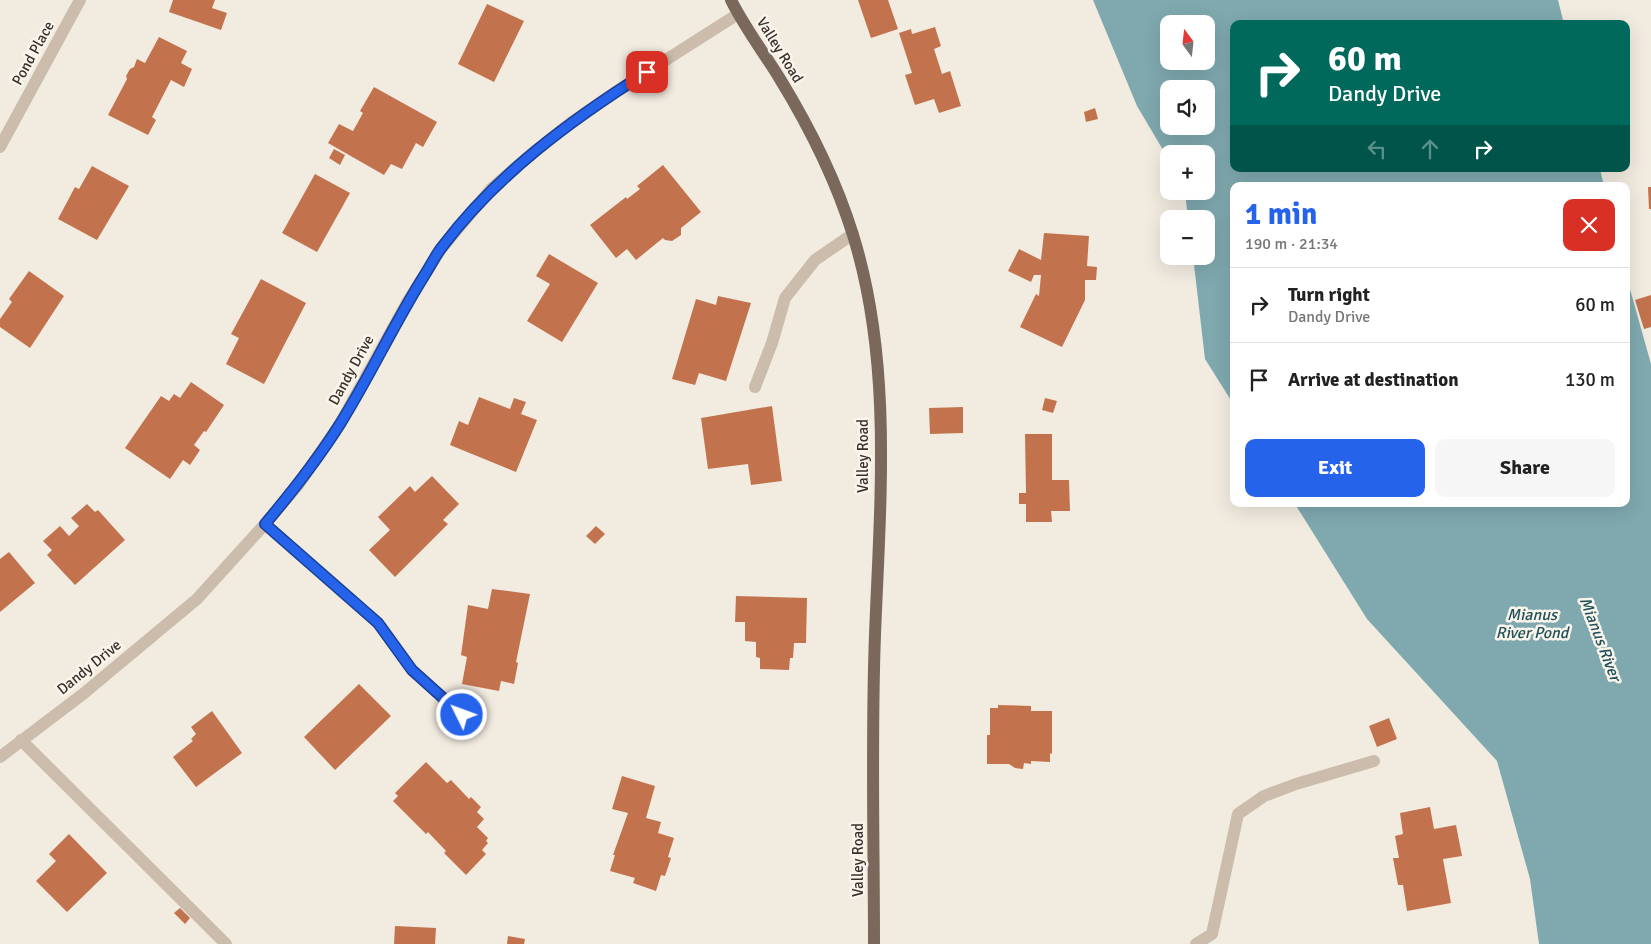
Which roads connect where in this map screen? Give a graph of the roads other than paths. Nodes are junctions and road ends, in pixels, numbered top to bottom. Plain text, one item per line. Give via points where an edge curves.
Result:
1 (80, 0) edge
2 (731, 0) edge
3 (738, 14) junction
4 (0, 147) edge
5 (853, 234) junction
6 (755, 387) dead end
7 (265, 524) junction
8 (462, 715) dead end
9 (21, 740) junction
10 (0, 757) edge
11 (1374, 761) dead end
12 (226, 944) edge
13 (874, 944) edge
14 (1196, 944) edge

1 - 4 street, Pond Place
2 - 3 main road, Valley Road
3 - 5 main road, Valley Road via 814,142 834,182
3 - 7 street, Dandy Drive via 572,122 491,190 441,248 340,424 298,485
5 - 6 street via 815,260 785,298
5 - 13 main road, Valley Road via 873,322 879,389
7 - 8 street via 378,623 412,670
7 - 9 street, Dandy Drive via 197,599 83,694
9 - 10 street, Dandy Drive
9 - 12 street
11 - 14 street via 1264,796 1238,814 1212,934

